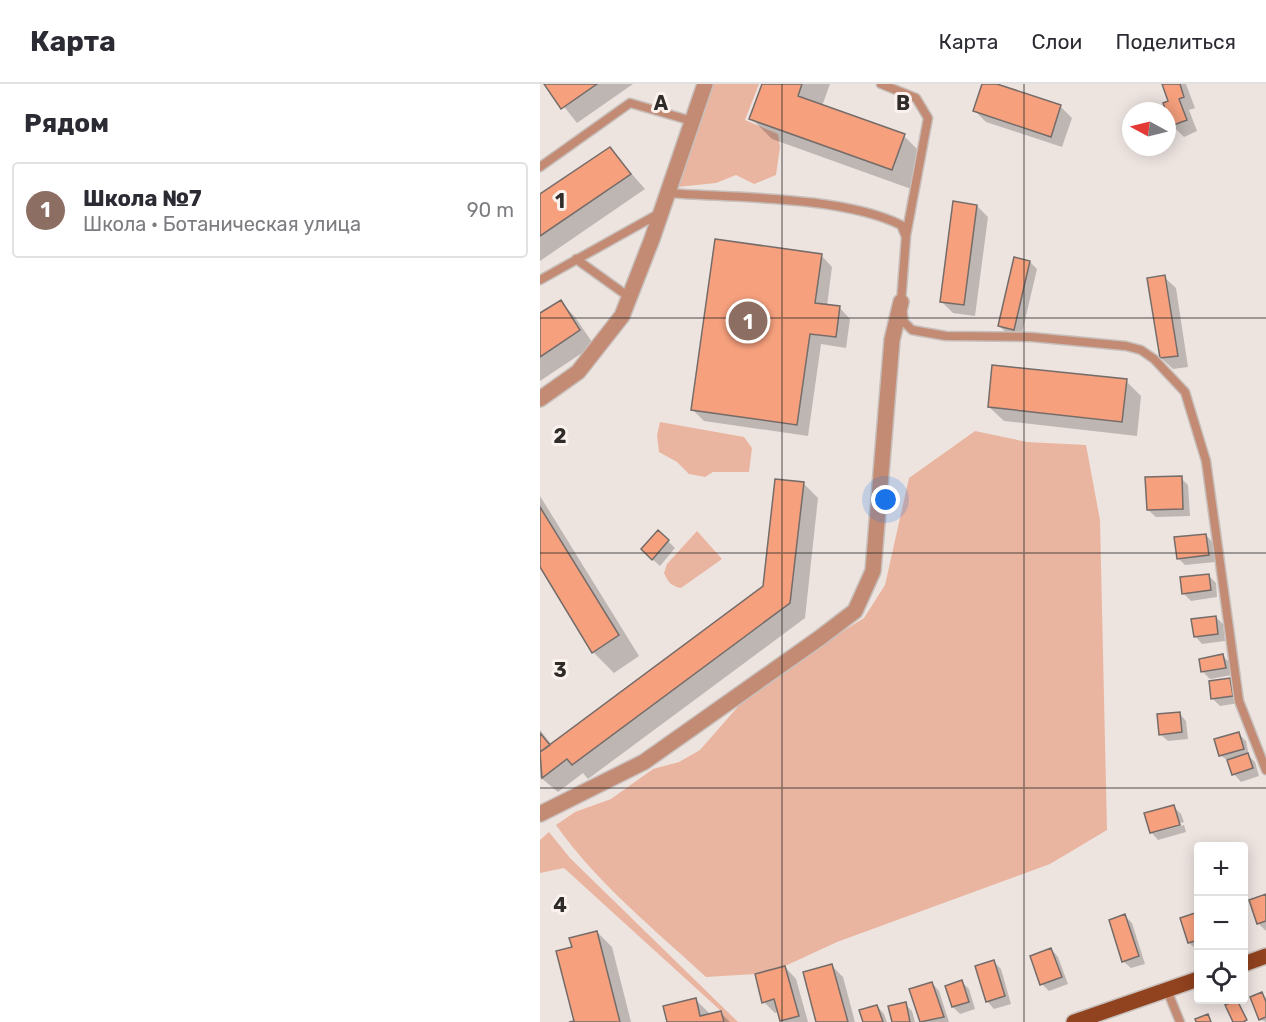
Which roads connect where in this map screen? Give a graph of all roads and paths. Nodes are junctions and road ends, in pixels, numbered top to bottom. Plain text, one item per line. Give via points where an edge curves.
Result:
1 (705, 84) edge
2 (881, 84) edge
3 (692, 121) junction
4 (540, 167) edge
5 (667, 193) junction
6 (660, 213) junction
7 (906, 237) junction
8 (576, 259) junction
9 (540, 280) edge
10 (629, 297) junction
11 (901, 302) junction
12 (540, 399) edge
13 (1266, 770) edge
14 (540, 814) edge
15 (1266, 956) edge
16 (1248, 963) edge
17 (1194, 980) edge
18 (1167, 990) junction
19 (1074, 1022) edge
20 (1180, 1022) edge

1 - 3 street
2 - 7 lane via 916,98 928,118
3 - 4 lane via 630,103
3 - 5 street
5 - 6 street
5 - 7 lane via 828,204 889,219 901,225
6 - 8 lane
6 - 10 street
7 - 11 lane
8 - 9 lane
8 - 10 lane
10 - 12 street via 622,316 578,372
11 - 13 lane via 904,322 912,330 932,335 1031,337 1141,350 1185,392 1206,461 1239,701
11 - 14 street via 892,340 873,571 855,610 644,762
15 - 16 main road
17 - 18 main road
18 - 19 main road
18 - 20 lane

